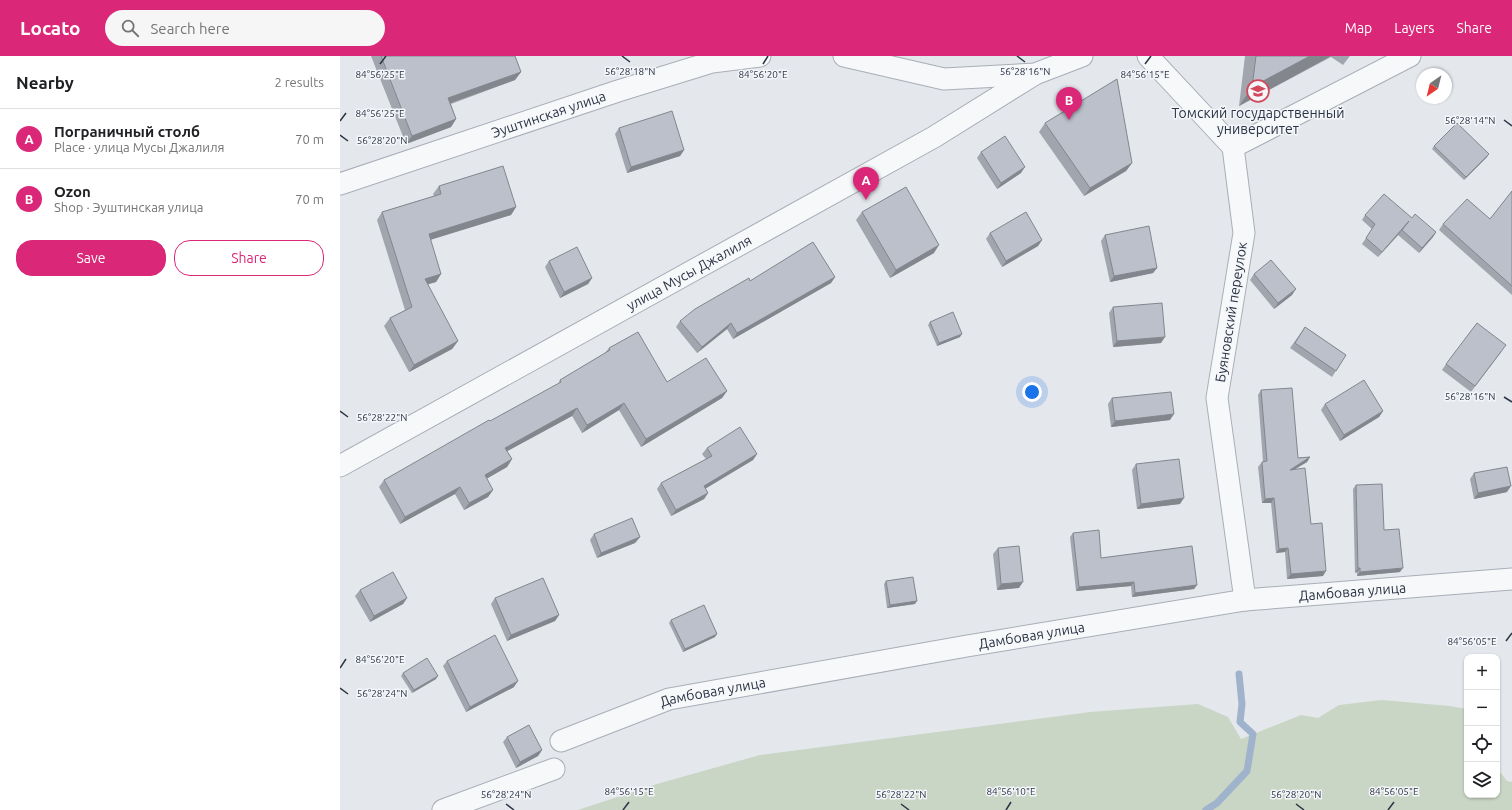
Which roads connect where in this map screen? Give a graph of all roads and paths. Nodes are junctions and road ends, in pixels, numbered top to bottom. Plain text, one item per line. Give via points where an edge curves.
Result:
1 (760, 56) edge
2 (844, 56) edge
3 (1082, 56) edge
4 (1148, 56) edge
5 (1410, 56) edge
6 (1035, 74) junction
7 (1233, 147) junction
8 (340, 184) edge
9 (340, 466) edge
10 (1512, 579) edge
11 (1245, 600) junction
12 (561, 741) dead end
13 (554, 769) dead end
14 (443, 810) edge

1 - 8 street, Эуштинская улица via 712,62
2 - 6 street via 944,80
3 - 6 street
4 - 7 street
5 - 7 street
6 - 9 street, улица Мусы Джалиля via 934,137
7 - 11 street, Буяновский переулок via 1244,233 1217,398
10 - 11 street, Дамбовая улица
11 - 12 street, Дамбовая улица via 669,699
13 - 14 street

